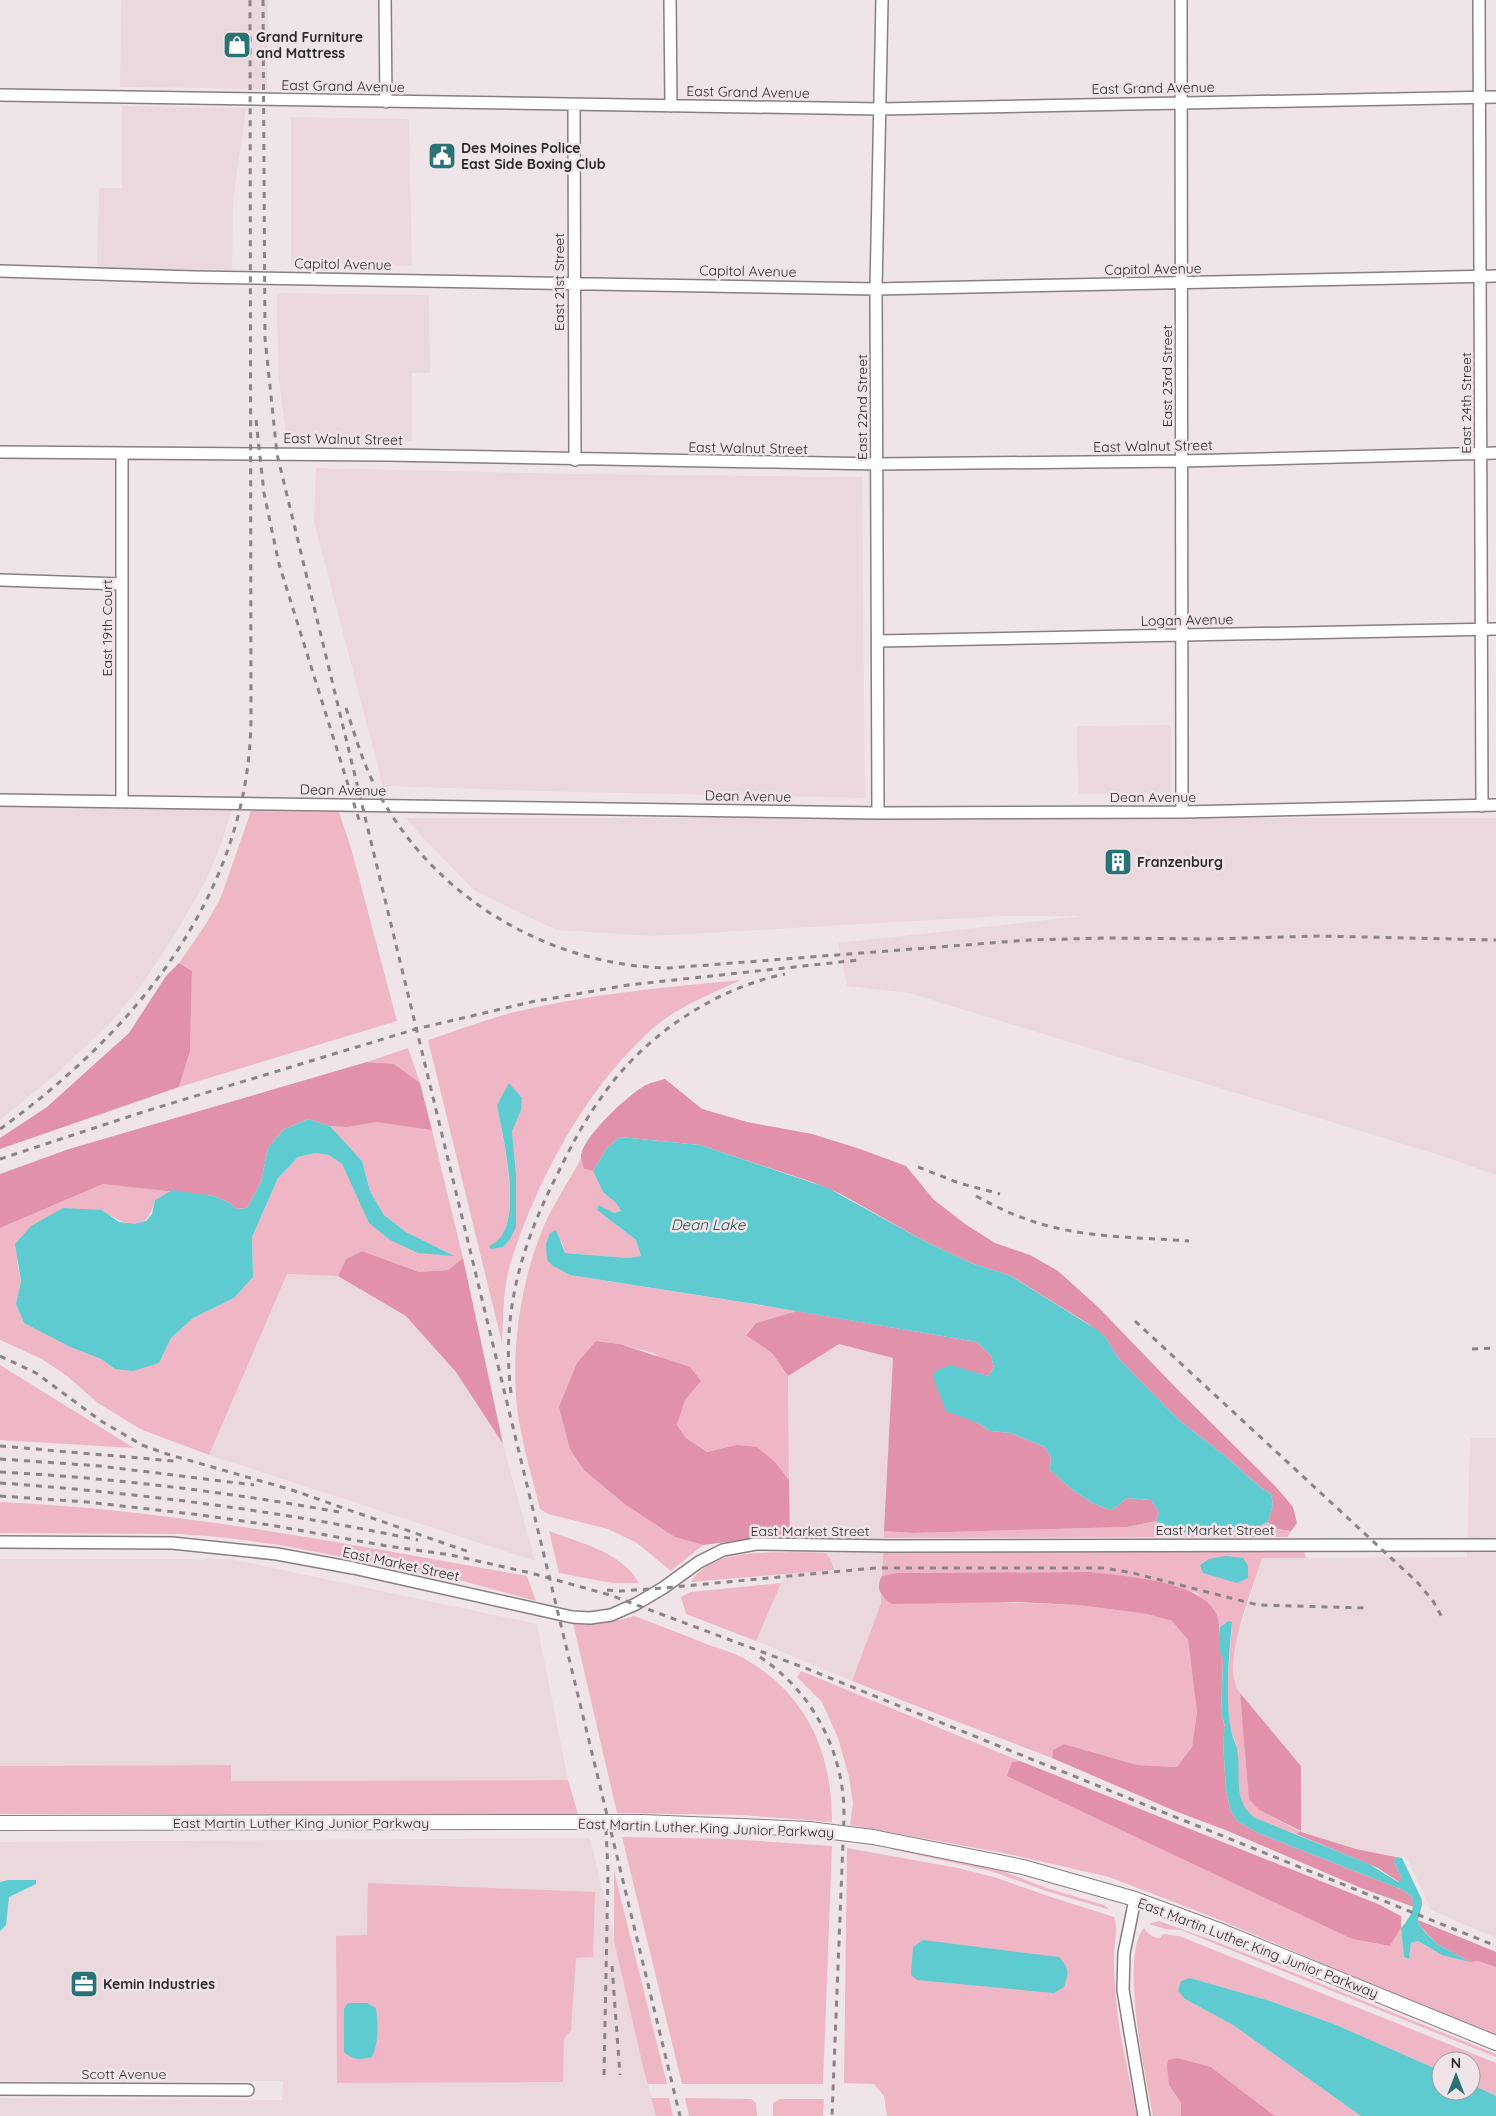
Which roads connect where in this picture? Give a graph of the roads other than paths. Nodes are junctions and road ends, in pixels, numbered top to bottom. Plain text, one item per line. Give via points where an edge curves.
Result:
1 (384, 0) edge
2 (670, 0) edge
3 (882, 0) edge
4 (1181, 0) edge
5 (1479, 0) edge
6 (0, 95) edge
7 (1496, 97) edge
8 (1480, 98) junction
9 (386, 102) junction
10 (1181, 103) junction
11 (574, 105) junction
12 (671, 106) junction
13 (881, 109) junction
14 (0, 271) edge
15 (1496, 276) edge
16 (1479, 277) junction
17 (1181, 283) junction
18 (574, 284) junction
19 (876, 289) junction
20 (0, 452) edge
21 (122, 454) junction
22 (1481, 454) junction
23 (1496, 454) edge
24 (575, 460) junction
25 (1182, 460) junction
26 (878, 464) junction
27 (0, 580) edge
28 (121, 584) junction
29 (1482, 629) junction
30 (1496, 629) edge
31 (1182, 635) junction
32 (879, 641) junction
33 (0, 800) edge
34 (122, 802) junction
35 (1496, 805) edge
36 (1482, 806) junction
37 (1182, 812) junction
38 (878, 813) junction
39 (0, 1542) edge
40 (1496, 1545) edge
41 (0, 1823) edge
42 (1134, 1899) junction
43 (1496, 2043) edge
44 (0, 2089) edge
45 (248, 2090) dead end
46 (1144, 2116) edge

1 - 9 street
2 - 12 street
3 - 13 street, East 22nd Street
4 - 10 street, East 23rd Street
5 - 8 street, East 24th Street
6 - 9 street, East Grand Avenue
7 - 8 street, East Grand Avenue
8 - 10 street, East Grand Avenue
8 - 16 street, East 24th Street
9 - 11 street, East Grand Avenue
10 - 13 street, East Grand Avenue
10 - 17 street, East 23rd Street
11 - 12 street, East Grand Avenue
11 - 18 street, East 21st Street
12 - 13 street, East Grand Avenue
13 - 19 street, East 22nd Street
14 - 18 street, Capitol Avenue
15 - 16 street, Capitol Avenue
16 - 17 street, Capitol Avenue
16 - 22 street, East 24th Street
17 - 19 street, Capitol Avenue
17 - 25 street, East 23rd Street
18 - 19 street, Capitol Avenue
18 - 24 street, East 21st Street
19 - 26 street, East 22nd Street
20 - 21 street, East Walnut Street
21 - 24 street, East Walnut Street via 388,455
21 - 28 street, East 19th Court
22 - 23 street, East Walnut Street
22 - 25 street, East Walnut Street
22 - 29 street, East 24th Street
24 - 26 street, East Walnut Street
25 - 26 street, East Walnut Street
25 - 31 street, East 23rd Street
26 - 32 street, East 22nd Street
27 - 28 street
28 - 34 street, East 19th Court
29 - 30 street, Logan Avenue
29 - 31 street, Logan Avenue
29 - 36 street, East 24th Street
31 - 32 street, Logan Avenue
31 - 37 street, East 23rd Street
32 - 38 street, East 22nd Street
33 - 34 street, Dean Avenue
34 - 38 street, Dean Avenue
35 - 36 street, Dean Avenue
36 - 37 street, Dean Avenue
37 - 38 street, Dean Avenue
39 - 40 street, East Market Street via 172,1543 277,1554 572,1617 590,1618 610,1615 636,1604 723,1550 756,1544
41 - 42 main road, East Martin Luther King Junior Parkway, bridge via 642,1822 809,1829 873,1837 1023,1867
42 - 43 main road, East Martin Luther King Junior Parkway via 1219,1930
42 - 46 street via 1124,1953 1123,1990
44 - 45 street, Scott Avenue

